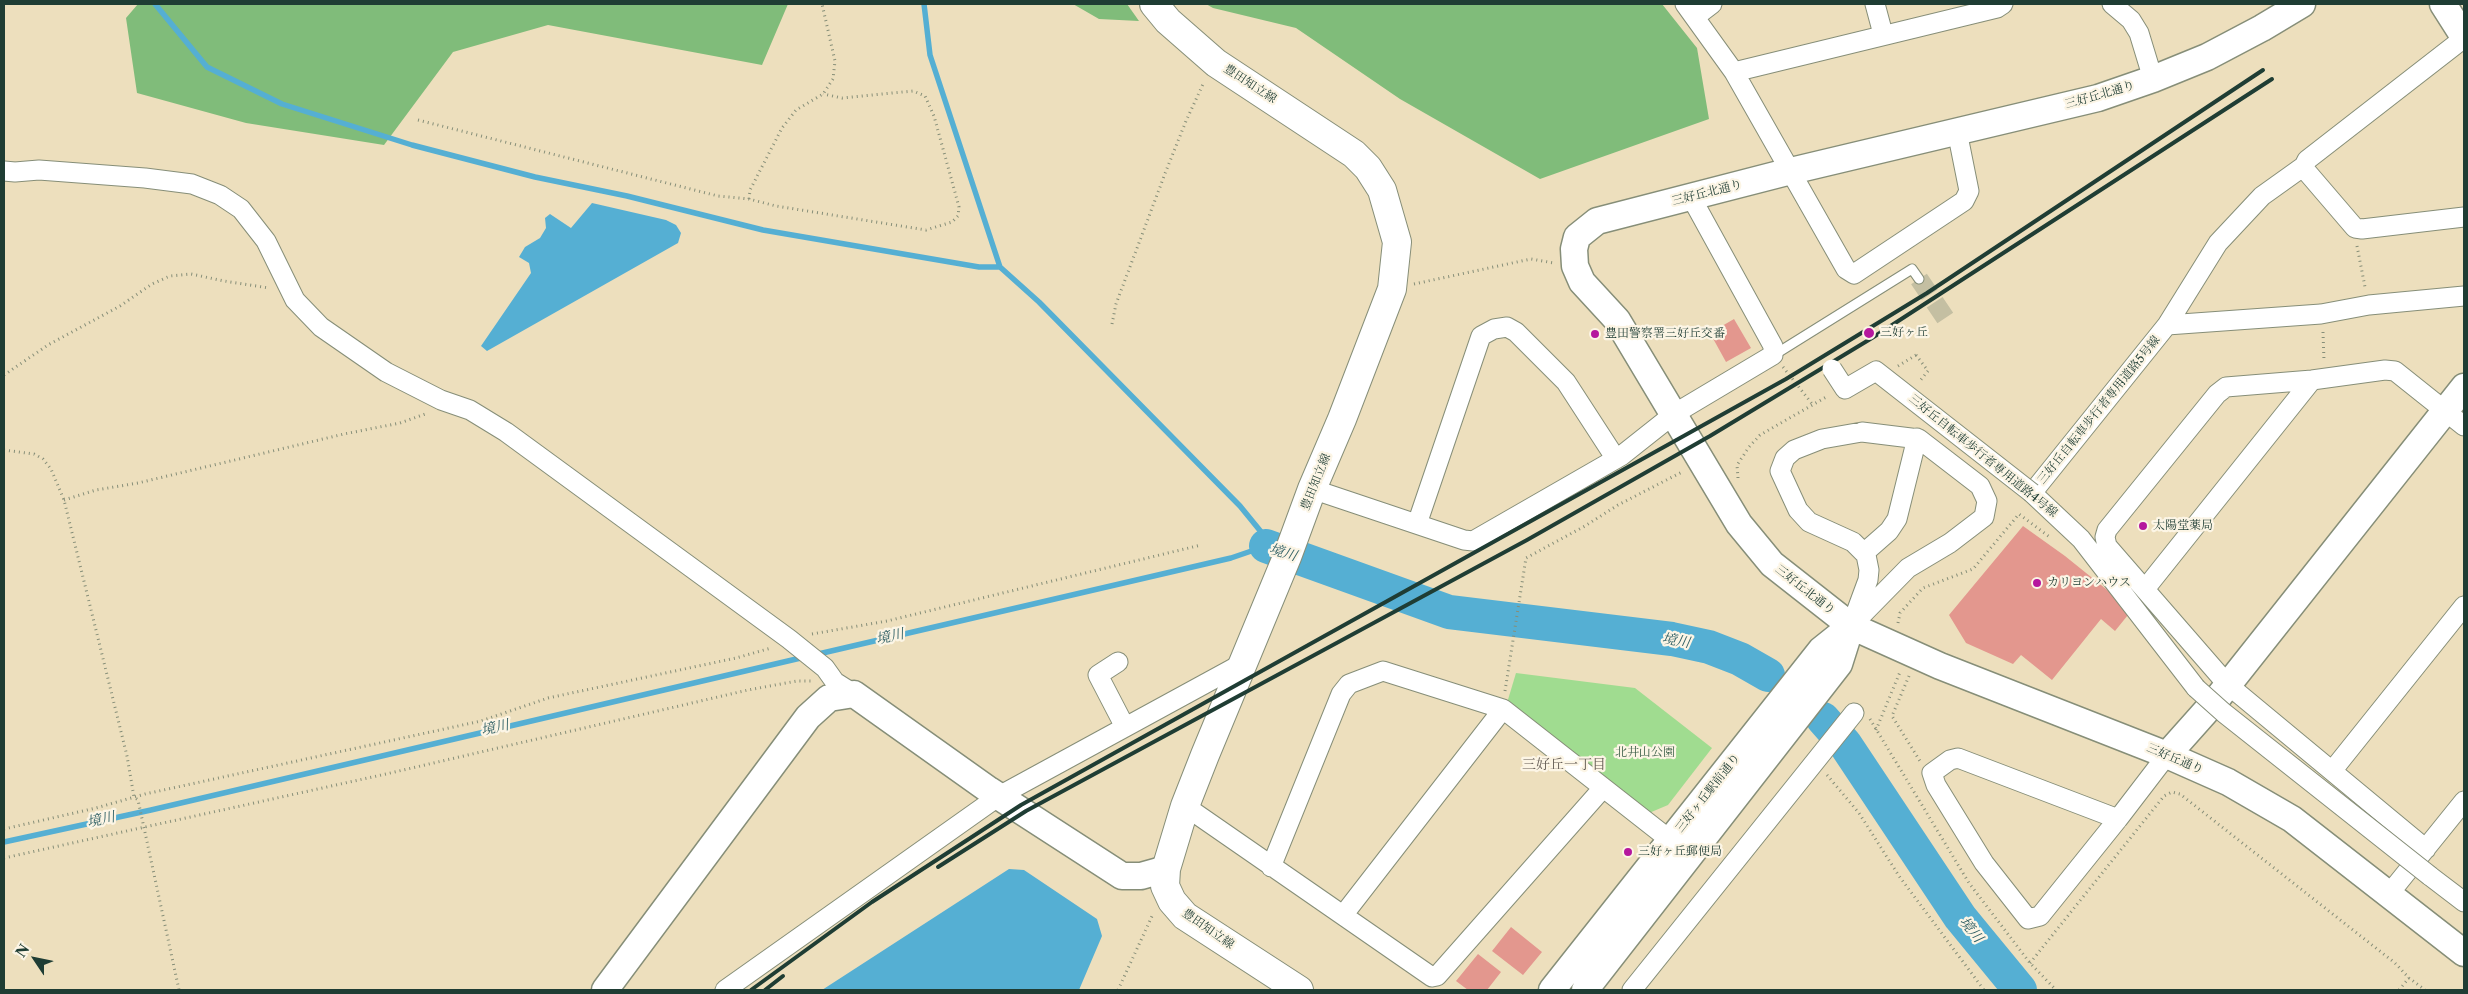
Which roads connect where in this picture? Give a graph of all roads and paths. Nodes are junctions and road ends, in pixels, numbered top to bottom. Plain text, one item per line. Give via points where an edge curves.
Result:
1 (822, 4) edge
2 (1154, 4) edge
3 (1712, 4) edge
4 (1875, 4) edge
5 (2003, 4) edge
6 (2112, 4) edge
7 (2302, 4) edge
8 (2443, 4) edge
9 (1690, 10) edge
10 (1883, 34) junction
11 (2464, 37) edge
12 (1216, 63) junction
13 (1734, 72) junction
14 (2153, 79) junction
15 (823, 94) junction
16 (418, 120) dead end
17 (1957, 132) junction
18 (2304, 166) junction
19 (4, 170) edge
20 (1790, 171) junction
21 (1690, 197) junction
22 (749, 199) junction
23 (2464, 217) edge
24 (2355, 228) junction
25 (1575, 266) junction
26 (1919, 279) tunnel mouth
27 (287, 285) junction
28 (1392, 289) junction
29 (2464, 296) edge
30 (2369, 304) junction
31 (2322, 314) junction
32 (1112, 324) dead end
33 (2167, 325) junction
34 (1773, 355) junction
35 (1916, 355) dead end
36 (1891, 359) dead end
37 (1832, 368) dead end
38 (1904, 371) dead end
39 (4, 375) edge
40 (1911, 376) dead end
41 (2319, 380) junction
42 (2464, 387) edge
43 (441, 400) junction
44 (1813, 405) dead end
45 (1674, 414) junction
46 (2455, 419) edge
47 (1917, 438) junction
48 (4, 450) edge
49 (1616, 459) junction
50 (1701, 462) junction
51 (1312, 489) junction
52 (2032, 493) junction
53 (64, 500) junction
54 (2018, 514) dead end
55 (1417, 524) junction
56 (1201, 544) dead end
57 (1864, 552) junction
58 (2145, 589) junction
59 (2464, 606) edge
60 (1851, 626) junction
61 (1896, 630) dead end
62 (794, 644) junction
63 (1118, 662) dead end
64 (1243, 663) junction
65 (1900, 672) dead end
66 (1507, 673) dead end
67 (1909, 675) dead end
68 (838, 681) junction
69 (2227, 684) junction
70 (1503, 709) junction
71 (1854, 713) joint
72 (1125, 727) junction
73 (1875, 730) junction
74 (2167, 755) junction
75 (1814, 762) junction
76 (2332, 771) junction
77 (1932, 773) junction
78 (1603, 788) junction
79 (999, 796) junction
80 (134, 797) junction
81 (2464, 801) edge
82 (1185, 806) junction
83 (2118, 819) junction
84 (143, 828) junction
85 (4, 829) edge
86 (1680, 848) junction
87 (2426, 849) junction
88 (4, 858) edge
89 (1271, 868) junction
90 (1165, 878) junction
91 (2389, 894) junction
92 (2464, 902) edge
93 (1344, 914) junction
94 (2464, 953) edge
95 (2030, 964) junction
96 (2409, 978) junction
97 (611, 988) edge
98 (180, 990) edge
99 (725, 990) edge
100 (1118, 990) edge
101 (1299, 990) edge
102 (1552, 990) edge
103 (1584, 990) edge
104 (1632, 990) edge
105 (1984, 990) edge
106 (2056, 990) edge
107 (2399, 990) edge
108 (2425, 990) edge

1 - 15 path via 835,61 833,79
2 - 12 main road, 豊田知立線 via 1168,21
3 - 9 street
4 - 10 street
5 - 10 street
6 - 14 street via 2126,15 2139,33
7 - 14 street, 三好丘北通り via 2207,57
8 - 11 street
9 - 13 street
10 - 13 street
11 - 18 street via 2307,160
12 - 28 main road, 豊田知立線 via 1324,132 1368,168 1382,190 1397,242
12 - 32 path via 1186,121 1116,304
13 - 20 street
14 - 17 street, 三好丘北通り via 2098,98
15 - 22 path via 796,110 782,128 750,190
15 - 22 path via 842,98 913,91 925,96 960,207 958,216 952,222 926,230
16 - 22 path via 718,196
17 - 20 street, 三好丘北通り
17 - 20 street via 1969,191 1964,201 1854,274 1846,269
18 - 24 street
18 - 33 street via 2262,196 2218,243
19 - 27 street via 146,178 192,184 220,195 241,208 266,241
20 - 21 street, 三好丘北通り
21 - 25 street, 三好丘北通り via 1597,221 1577,238
21 - 34 street via 1773,346
23 - 24 street
24 - 30 path
25 - 28 path via 1530,259
25 - 45 street, 三好丘北通り via 1582,282 1617,320
26 - 34 lane via 1912,268
27 - 39 path via 264,288 191,274 170,276 48,345
27 - 43 street via 295,300 321,327 386,372
28 - 51 main road, 豊田知立線
29 - 30 street, 三好丘自転車歩行者専用道路5号線
30 - 31 street, 三好丘自転車歩行者専用道路5号線
31 - 33 street, 三好丘自転車歩行者専用道路5号線
31 - 41 path
33 - 52 street, 三好丘自転車歩行者専用道路5号線
34 - 44 path
34 - 45 street
35 - 40 path via 1928,371 1918,382
36 - 38 path
37 - 52 street, 三好丘自転車歩行者専用道路4号線, bridge via 1845,389 1876,371
41 - 46 street via 2395,371
41 - 58 street
41 - 58 street via 2226,388 2217,394 2105,537 2107,546
42 - 46 street
43 - 53 path via 434,410 400,423 96,490
43 - 62 street via 470,410 506,432
45 - 49 street
45 - 50 street, 三好丘北通り
46 - 69 street
47 - 57 street via 1897,519 1889,531
47 - 57 street via 1862,432 1822,439 1794,450 1785,458 1780,471 1798,510 1809,522 1853,542
47 - 60 street via 1980,486 1987,501 1984,517 1950,543 1908,568
48 - 53 path via 43,458
49 - 55 street via 1473,541
49 - 55 street via 1566,382 1516,332 1507,327 1494,328 1481,336
50 - 60 street, 三好丘北通り via 1739,524 1772,564
50 - 66 path via 1526,558
51 - 55 street
51 - 64 main road, 豊田知立線
52 - 92 street, 三好丘自転車歩行者専用道路4号線, bridge via 2080,538 2196,688
53 - 80 path via 127,756
54 - 61 path via 1973,569 1923,588 1900,613
56 - 62 path
57 - 60 street via 1870,570
58 - 69 street
59 - 76 street
60 - 74 street, 三好丘通り via 1940,666
60 - 86 street, 三好ヶ丘駅前通り via 1821,650
62 - 68 street
62 - 80 path via 548,698 481,721
63 - 72 street via 1098,675
64 - 72 street
64 - 82 main road, 豊田知立線
65 - 73 path
67 - 77 path via 1892,716 1924,768
68 - 79 street
68 - 84 path via 797,681 748,690
68 - 97 street via 829,698 808,717
69 - 74 street
69 - 76 street
70 - 78 street
70 - 89 street via 1383,671 1349,684 1341,694
70 - 93 street
71 - 73 path via 1861,711 1868,715
71 - 75 street
72 - 79 street
73 - 95 path via 1969,883
74 - 83 street
74 - 91 street, 三好丘通り via 2228,782 2292,819
75 - 104 street
75 - 105 path via 1859,813 1899,876
76 - 87 street
77 - 83 street via 1958,758
77 - 83 street via 1936,785 1984,862 2028,919 2040,916
78 - 86 street
78 - 93 street via 1437,976 1432,977
79 - 90 street via 1122,876
79 - 99 street
80 - 84 path via 138,800
80 - 85 path
81 - 87 street
82 - 89 street
82 - 90 main road, 豊田知立線
84 - 88 path
84 - 98 path
86 - 102 street, 三好ヶ丘駅前通り
86 - 103 street
87 - 91 street
89 - 93 street
90 - 100 path
90 - 101 main road, 豊田知立線 via 1172,901 1185,916
91 - 94 street, 三好丘通り
95 - 96 path via 2164,796 2172,792 2180,794 2395,963
95 - 106 path
96 - 107 path
96 - 108 path

